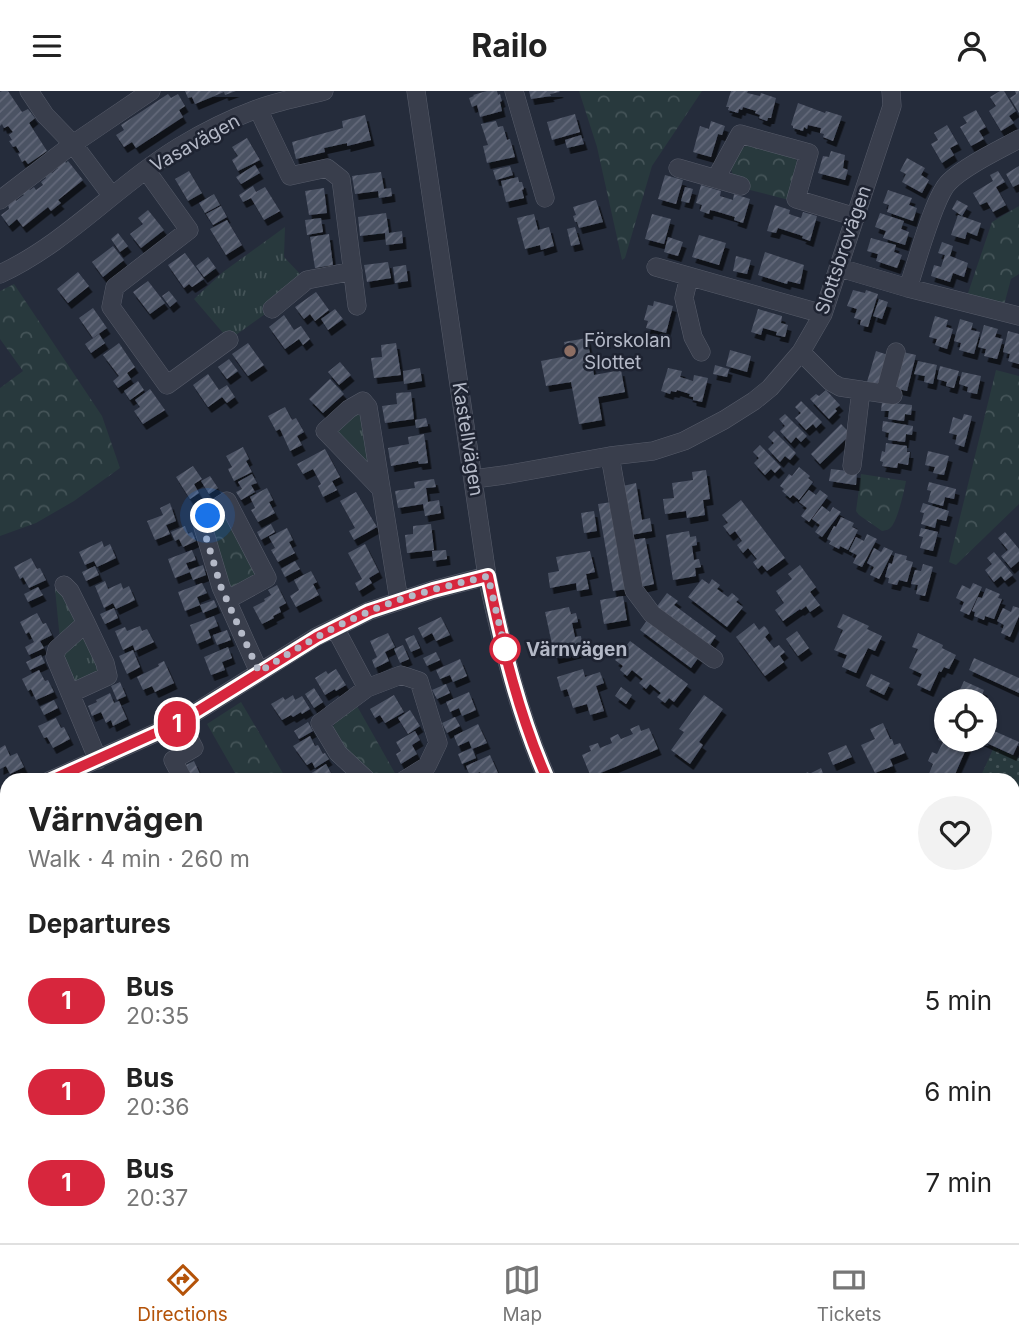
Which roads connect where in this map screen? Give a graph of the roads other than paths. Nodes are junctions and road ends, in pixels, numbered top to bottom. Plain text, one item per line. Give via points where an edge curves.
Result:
1 (29, 91) edge
2 (150, 91) edge
3 (324, 91) edge
4 (416, 91) edge
5 (514, 91) edge
6 (891, 91) edge
7 (258, 109) junction
8 (1019, 139) edge
9 (73, 144) junction
10 (678, 168) dead end
11 (146, 170) junction
12 (716, 178) junction
13 (741, 186) dead end
14 (112, 196) junction
15 (545, 198) dead end
16 (0, 199) edge
17 (856, 217) junction
18 (656, 267) dead end
19 (840, 268) junction
20 (353, 271) junction
21 (0, 274) edge
22 (689, 277) junction
23 (908, 288) junction
24 (357, 306) dead end
25 (272, 309) dead end
26 (823, 314) junction
27 (1019, 316) edge
28 (229, 340) dead end
29 (701, 352) dead end
30 (801, 352) junction
31 (896, 352) dead end
32 (862, 390) junction
33 (610, 456) junction
34 (852, 466) dead end
35 (474, 479) junction
36 (380, 488) dead end
37 (488, 576) junction
38 (64, 585) dead end
39 (227, 600) junction
40 (399, 601) junction
41 (86, 623) junction
42 (335, 628) junction
43 (714, 659) dead end
44 (259, 672) junction
45 (367, 688) junction
46 (71, 693) junction
47 (180, 722) junction
48 (97, 760) junction
49 (67, 773) edge
50 (180, 773) edge
51 (359, 773) edge
52 (416, 773) edge
53 (544, 773) edge

1 - 9 street
2 - 9 street
3 - 7 street, Vasavägen
4 - 35 street, Kastellvägen
5 - 15 street
6 - 17 street, Slottsbrovägen via 892,106
7 - 11 street, Vasavägen via 216,126
7 - 20 street via 290,176 327,167 341,179
8 - 23 street via 947,183
9 - 14 street
9 - 16 street
10 - 12 street
11 - 14 street, Vasavägen
11 - 28 street via 189,230 115,287 111,307 167,385
12 - 13 street
12 - 17 street via 740,134 809,153 796,199
14 - 21 street, Vasavägen via 37,253
17 - 19 street, Slottsbrovägen
18 - 22 street
19 - 23 street
19 - 26 street, Slottsbrovägen
20 - 24 street
20 - 25 street via 307,280
22 - 26 street
22 - 29 street via 684,298 692,337
23 - 27 street
26 - 30 street, Slottsbrovägen
30 - 32 street via 840,387
30 - 33 street, Slottsbrovägen via 770,388 716,424 653,451
31 - 32 street via 889,394
32 - 34 street
33 - 35 street, Slottsbrovägen
33 - 43 street via 634,590 652,614
35 - 37 street, Kastellvägen
36 - 40 street
37 - 40 street
37 - 53 street, Kastellvägen via 520,707
38 - 41 street
39 - 39 street via 203,527 217,506 228,501 267,578
39 - 44 street
40 - 42 street
41 - 46 street via 56,652
41 - 46 street via 108,676
42 - 44 street
42 - 45 street
44 - 47 street
45 - 51 street via 320,723 338,753
45 - 52 street via 401,675 419,681 438,743 427,766
46 - 48 street
47 - 48 street
47 - 50 street via 194,748 173,760
48 - 49 street

